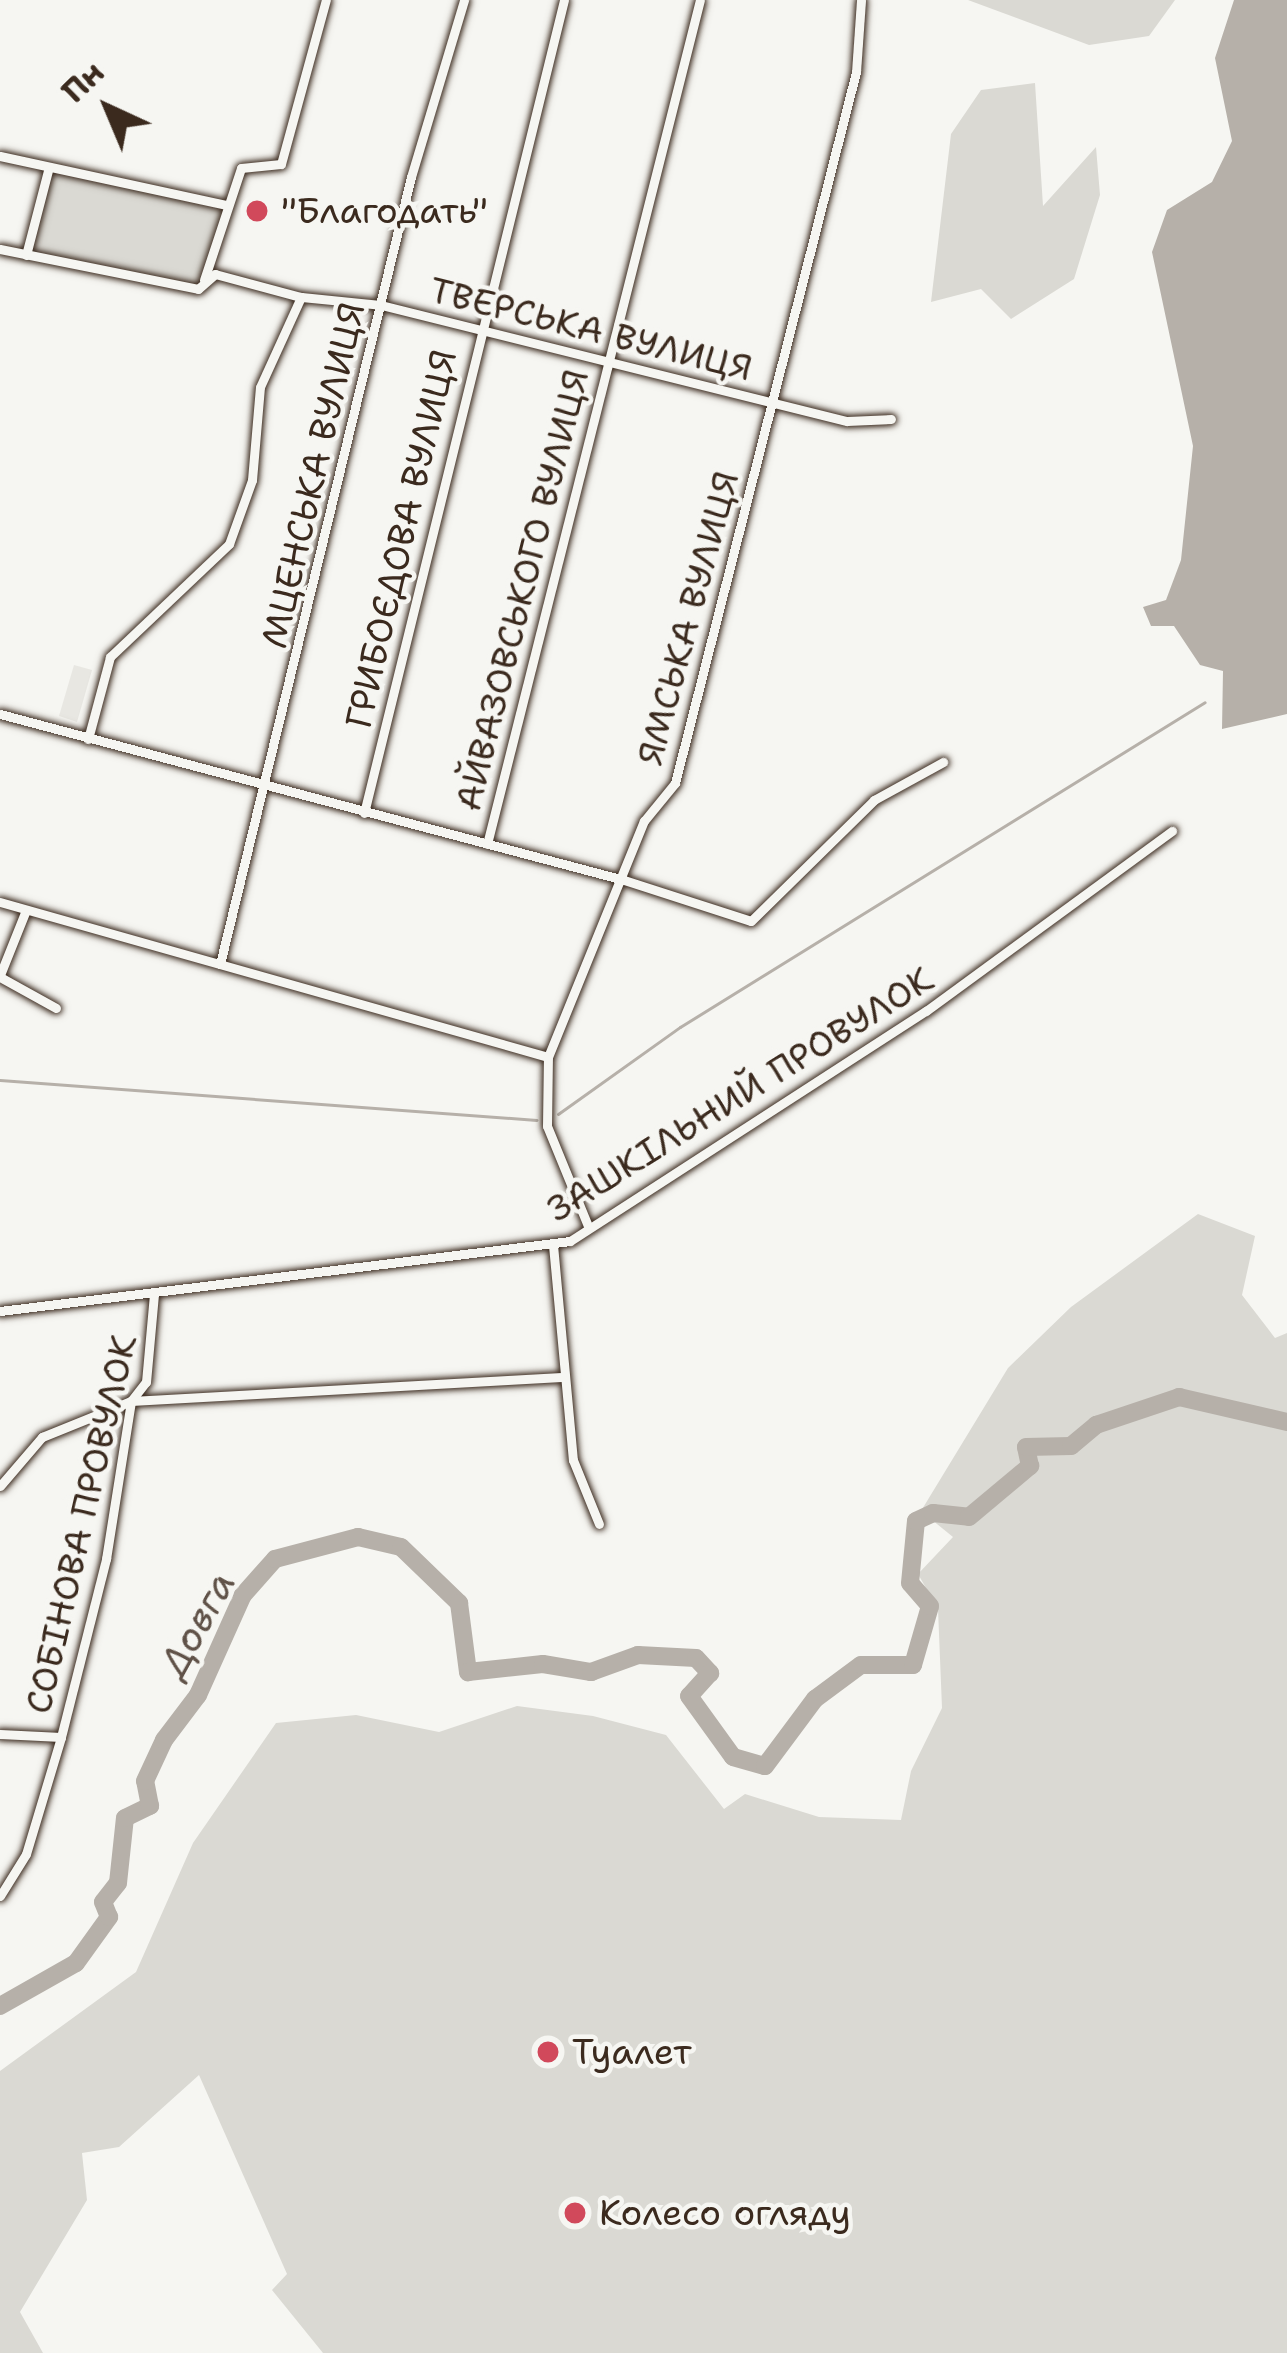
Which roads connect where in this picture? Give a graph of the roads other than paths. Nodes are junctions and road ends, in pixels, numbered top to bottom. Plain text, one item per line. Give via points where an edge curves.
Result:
1 (326, 0) edge
2 (464, 0) edge
3 (564, 0) edge
4 (700, 0) edge
5 (861, 0) edge
6 (0, 156) edge
7 (49, 166) junction
8 (226, 205) junction
9 (0, 249) edge
10 (26, 255) junction
11 (198, 289) junction
12 (301, 297) junction
13 (381, 305) junction
14 (479, 326) junction
15 (606, 359) junction
16 (772, 402) junction
17 (891, 418) dead end
18 (0, 714) edge
19 (88, 739) junction
20 (943, 762) dead end
21 (267, 788) junction
22 (364, 813) junction
23 (1172, 831) dead end
24 (487, 844) junction
25 (623, 880) junction
26 (0, 902) edge
27 (26, 910) junction
28 (220, 964) junction
29 (0, 976) edge
30 (56, 1008) dead end
31 (548, 1057) junction
32 (588, 1226) junction
33 (553, 1245) junction
34 (154, 1294) junction
35 (0, 1310) edge
36 (561, 1378) junction
37 (131, 1401) junction
38 (0, 1486) edge
39 (599, 1524) dead end
40 (0, 1734) edge
41 (61, 1737) junction
42 (0, 1896) edge

1 - 8 street via 281,164 241,168
2 - 13 street, МЦЕНСЬКА ВУЛИЦЯ
3 - 14 street, ГРИБОЄДОВА ВУЛИЦЯ
4 - 15 street, АЙВАЗОВСЬКОГО ВУЛИЦЯ
5 - 16 street, ЯМСЬКА ВУЛИЦЯ via 856,72
6 - 7 street
7 - 8 street
7 - 10 street
8 - 11 street via 218,256
9 - 10 street, ТВЕРСЬКА ВУЛИЦЯ
10 - 11 street, ТВЕРСЬКА ВУЛИЦЯ
11 - 12 street, ТВЕРСЬКА ВУЛИЦЯ via 215,274
12 - 13 street, ТВЕРСЬКА ВУЛИЦЯ
12 - 19 street via 263,374 252,480 229,544 110,657
13 - 14 street, ТВЕРСЬКА ВУЛИЦЯ
13 - 21 street, МЦЕНСЬКА ВУЛИЦЯ
14 - 15 street, ТВЕРСЬКА ВУЛИЦЯ
14 - 22 street, ГРИБОЄДОВА ВУЛИЦЯ
15 - 16 street, ТВЕРСЬКА ВУЛИЦЯ
15 - 24 street, АЙВАЗОВСЬКОГО ВУЛИЦЯ
16 - 17 street, ТВЕРСЬКА ВУЛИЦЯ via 847,421
16 - 25 street, ЯМСЬКА ВУЛИЦЯ via 675,783 644,821
18 - 19 street
19 - 21 street
20 - 25 street via 874,800 751,921
21 - 22 street
21 - 28 street, МЦЕНСЬКА ВУЛИЦЯ
22 - 24 street
23 - 32 street, ЗАШКІЛЬНИЙ ПРОВУЛОК via 926,1011
24 - 25 street
25 - 31 street, ЯМСЬКА ВУЛИЦЯ
26 - 27 street
27 - 28 street
27 - 29 street
28 - 31 street
29 - 30 street
31 - 32 street, ЯМСЬКА ВУЛИЦЯ via 547,1126
32 - 33 street, ЗАШКІЛЬНИЙ ПРОВУЛОК
33 - 34 street, ЗАШКІЛЬНИЙ ПРОВУЛОК
33 - 36 street
34 - 35 street, ЗАШКІЛЬНИЙ ПРОВУЛОК
34 - 37 street, СОБІНОВА ПРОВУЛОК via 146,1382
36 - 37 street
36 - 39 street via 573,1460
37 - 38 street via 42,1437
37 - 41 street, СОБІНОВА ПРОВУЛОК via 106,1558
40 - 41 street
41 - 42 street, СОБІНОВА ПРОВУЛОК via 26,1854

